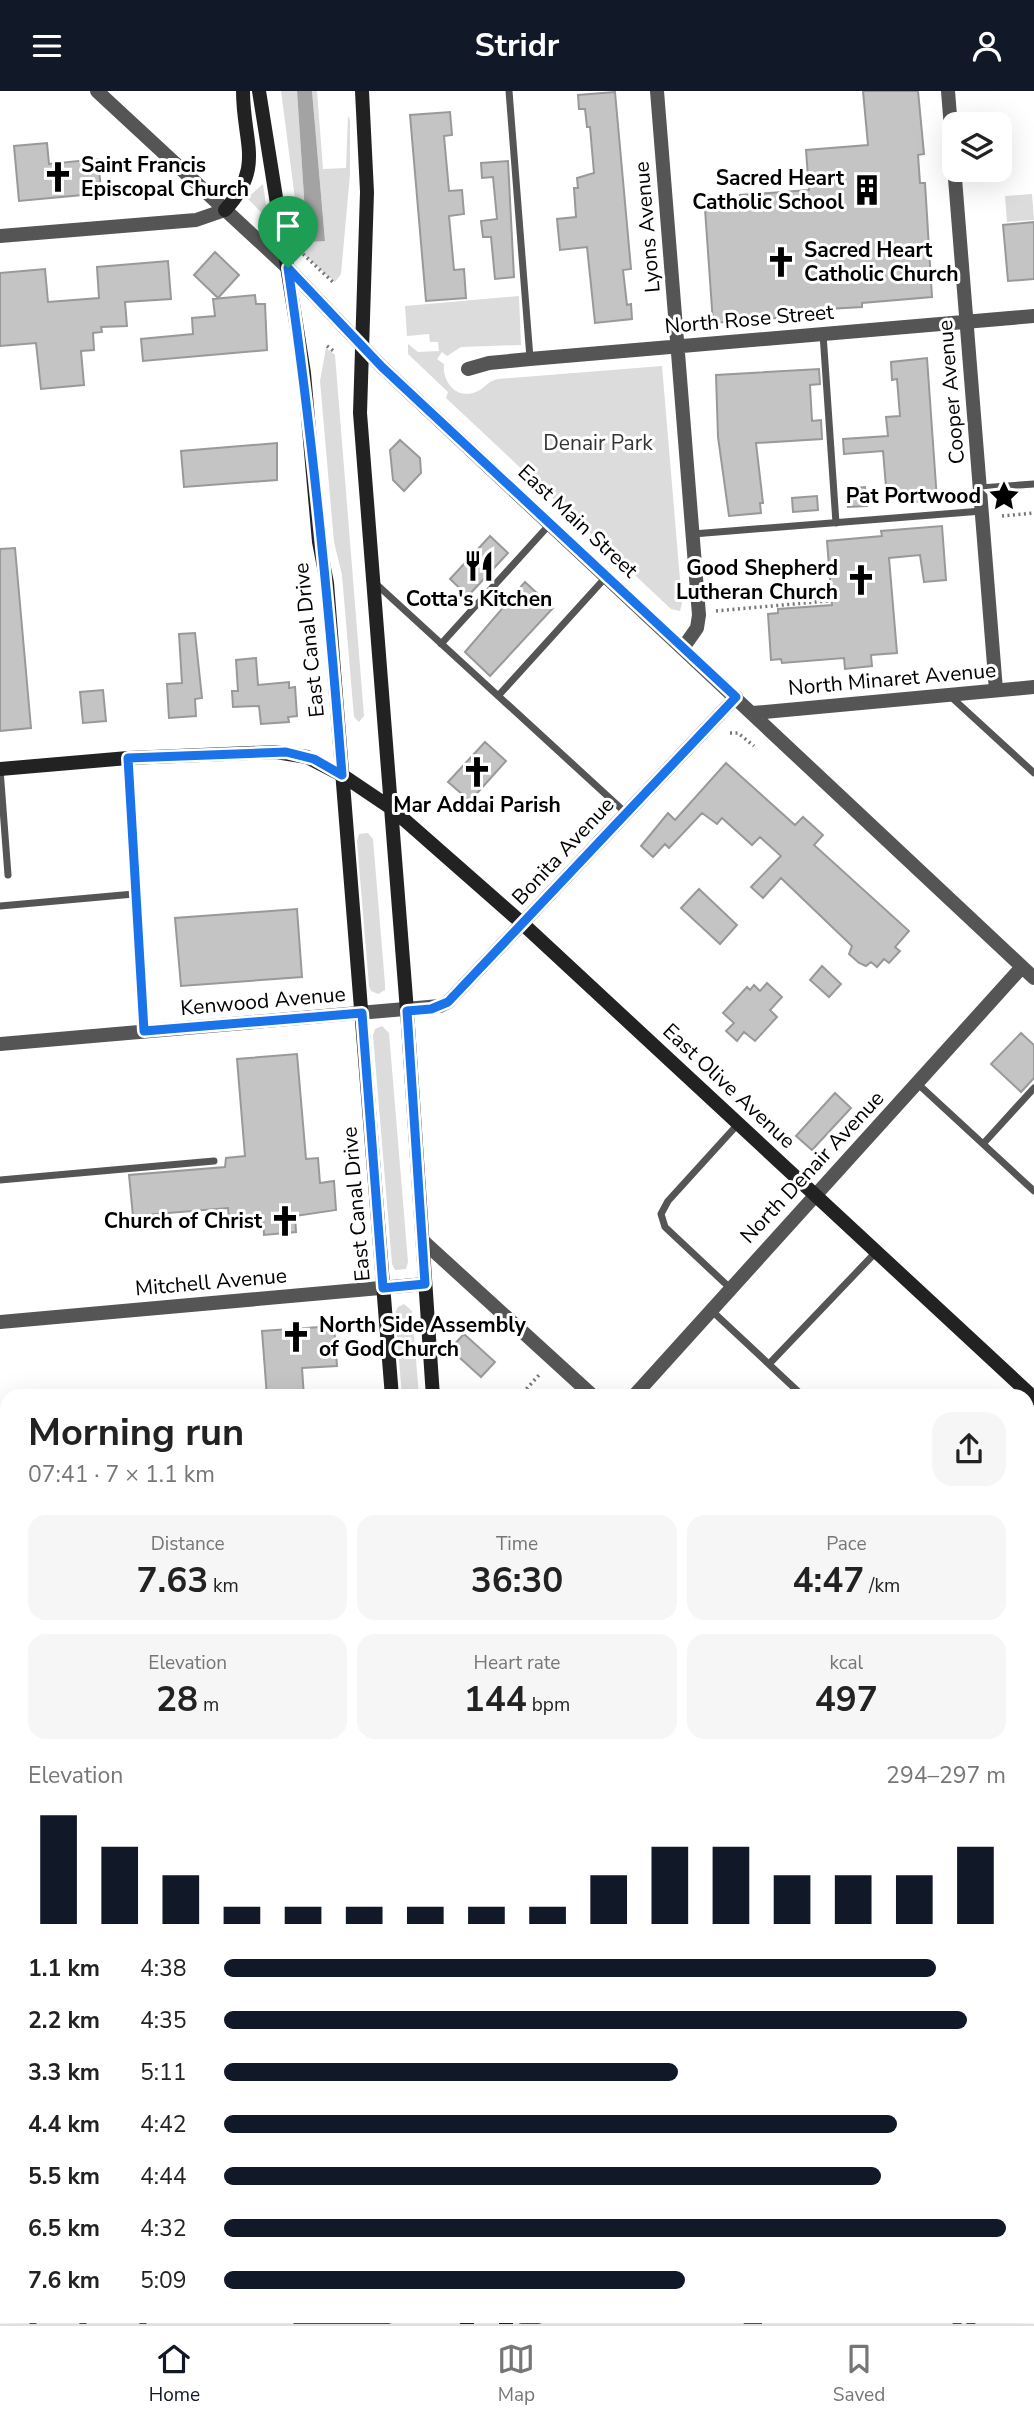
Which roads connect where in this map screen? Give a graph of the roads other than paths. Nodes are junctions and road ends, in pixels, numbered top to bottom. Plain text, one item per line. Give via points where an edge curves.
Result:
1 (97, 91) edge
2 (243, 91) edge
3 (259, 91) edge
4 (362, 91) edge
5 (509, 91) edge
6 (657, 91) edge
7 (948, 91) edge
8 (225, 210) junction
9 (0, 236) edge
10 (288, 268) junction
11 (1034, 316) edge
12 (966, 322) junction
13 (823, 334) junction
14 (361, 346) junction
15 (677, 347) junction
16 (530, 359) junction
17 (468, 369) dead end
18 (1034, 484) edge
19 (980, 488) junction
20 (982, 512) junction
21 (836, 523) junction
22 (550, 524) junction
23 (692, 534) junction
24 (607, 577) junction
25 (373, 581) junction
26 (441, 644) junction
27 (683, 648) junction
28 (1034, 687) edge
29 (996, 690) junction
30 (948, 695) junction
31 (498, 696) junction
32 (736, 697) junction
33 (753, 713) junction
34 (128, 758) junction
35 (0, 769) edge
36 (1034, 773) edge
37 (342, 775) junction
38 (391, 808) junction
39 (626, 814) junction
40 (8, 875) dead end
41 (134, 894) junction
42 (0, 906) edge
43 (523, 923) junction
44 (1022, 967) junction
45 (1034, 978) edge
46 (407, 1011) junction
47 (362, 1013) junction
48 (144, 1031) junction
49 (0, 1044) edge
50 (918, 1084) junction
51 (1034, 1088) edge
52 (738, 1123) junction
53 (983, 1144) junction
54 (214, 1161) dead end
55 (0, 1180) edge
56 (1034, 1191) edge
57 (815, 1195) junction
58 (424, 1242) junction
59 (876, 1251) junction
60 (425, 1284) junction
61 (383, 1288) junction
62 (730, 1288) junction
63 (711, 1310) junction
64 (0, 1322) edge
65 (769, 1364) junction
66 (391, 1389) edge
67 (432, 1389) edge
68 (585, 1389) edge
69 (640, 1389) edge
70 (796, 1389) edge
71 (1024, 1389) edge
72 (305, 2324) edge
73 (312, 2324) edge

1 - 8 street, East Main Street
2 - 8 main road via 249,175
3 - 10 main road, East Canal Drive
4 - 14 main road via 367,202
5 - 16 lane
6 - 15 street, Lyons Avenue
7 - 12 street, Cooper Avenue
8 - 9 street via 195,220
8 - 10 street, East Main Street
10 - 14 street, East Main Street
10 - 37 main road, East Canal Drive via 327,583
11 - 12 street, North Rose Street
12 - 13 street, North Rose Street
12 - 19 street, Cooper Avenue
13 - 15 street, North Rose Street
13 - 21 lane
14 - 22 street, East Main Street
14 - 25 main road via 359,413
15 - 16 street, North Rose Street
15 - 23 street, Lyons Avenue
16 - 17 street, North Rose Street
18 - 19 lane
19 - 20 street, Cooper Avenue
20 - 21 lane
20 - 29 street, Cooper Avenue
21 - 23 lane
22 - 24 street, East Main Street
22 - 26 lane
23 - 27 street, Lyons Avenue via 699,621
24 - 27 street, East Main Street
24 - 31 lane
25 - 26 lane
25 - 38 main road
26 - 31 lane
27 - 32 street, East Main Street
28 - 29 street, North Minaret Avenue
29 - 30 street, North Minaret Avenue
30 - 33 street, North Minaret Avenue
30 - 36 lane
31 - 39 lane
32 - 33 street, East Main Street
32 - 39 street, Bonita Avenue
33 - 44 street, East Main Street
34 - 35 main road, East Olive Avenue
34 - 37 main road, East Olive Avenue via 286,752 314,759
34 - 41 lane
35 - 40 lane
37 - 38 main road, East Olive Avenue
37 - 47 main road, East Canal Drive
38 - 43 main road, East Olive Avenue
38 - 46 main road
39 - 43 street, Bonita Avenue
41 - 42 lane
41 - 48 lane
43 - 46 street, Bonita Avenue via 448,1002
43 - 52 main road, East Olive Avenue
44 - 45 street, East Main Street
44 - 50 street, North Denair Avenue
46 - 47 street, Bonita Avenue
46 - 58 main road
47 - 48 street, Kenwood Avenue
47 - 61 main road, East Canal Drive
48 - 49 street, Kenwood Avenue
50 - 53 lane
50 - 57 street, North Denair Avenue
51 - 53 lane
52 - 57 main road, East Olive Avenue
52 - 62 lane via 661,1214 665,1227
53 - 56 lane
54 - 55 lane
57 - 59 main road, East Olive Avenue
57 - 62 street, North Denair Avenue
58 - 60 main road
58 - 68 street
59 - 65 lane
59 - 71 main road, East Olive Avenue
60 - 61 street, Mitchell Avenue
60 - 67 main road
61 - 64 street, Mitchell Avenue
61 - 66 main road, East Canal Drive
62 - 63 street, North Denair Avenue
63 - 65 lane
63 - 69 street, North Denair Avenue
65 - 70 lane
72 - 73 street

